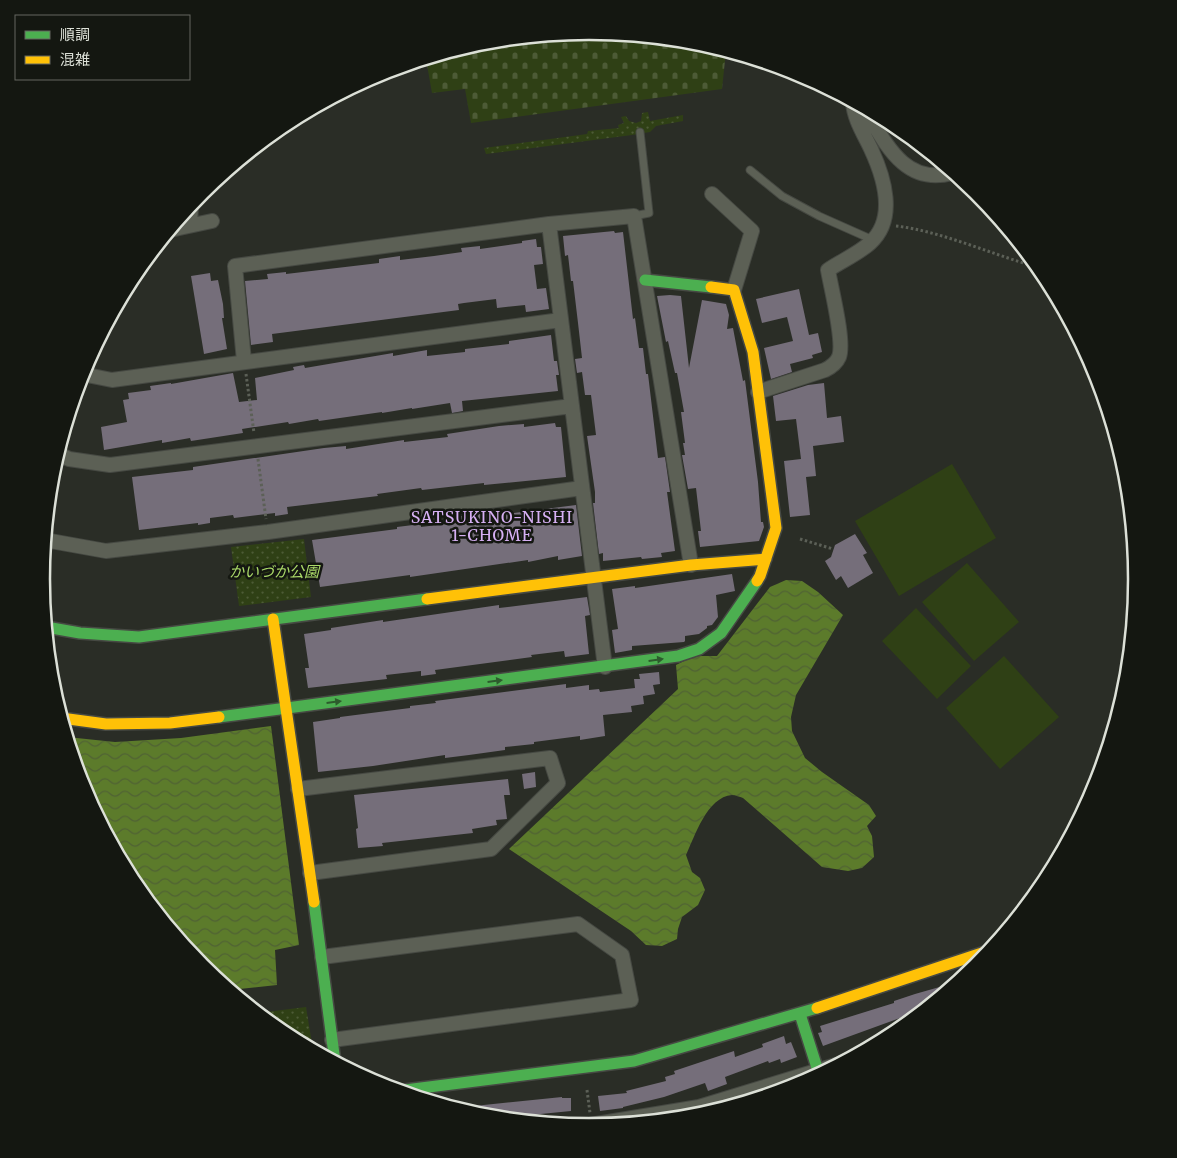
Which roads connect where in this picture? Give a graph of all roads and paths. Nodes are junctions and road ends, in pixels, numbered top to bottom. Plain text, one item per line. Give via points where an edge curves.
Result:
1 (854, 110) edge
2 (872, 121) edge
3 (640, 132) dead end
4 (750, 170) dead end
5 (944, 174) edge
6 (712, 194) dead end
7 (190, 216) edge
8 (634, 216) junction
9 (212, 221) dead end
10 (549, 224) junction
11 (884, 225) junction
12 (190, 226) junction
13 (180, 228) edge
14 (873, 240) junction
15 (1025, 263) edge
16 (645, 280) junction
17 (734, 290) junction
18 (561, 320) junction
19 (244, 361) junction
20 (90, 375) edge
21 (758, 392) junction
22 (572, 406) junction
23 (64, 456) edge
24 (582, 488) junction
25 (800, 539) dead end
26 (51, 541) edge
27 (833, 549) dead end
28 (766, 558) junction
29 (691, 565) junction
30 (594, 578) junction
31 (273, 619) junction
32 (52, 629) edge
33 (605, 667) junction
34 (286, 708) junction
35 (68, 719) edge
36 (298, 790) junction
37 (310, 873) junction
38 (974, 956) edge
39 (322, 957) junction
40 (800, 1014) junction
41 (332, 1040) junction
42 (334, 1054) edge
43 (816, 1067) edge
44 (770, 1086) edge
45 (414, 1089) edge
46 (587, 1090) dead end
47 (702, 1106) edge
48 (593, 1118) edge

1 - 11 street via 880,172 886,200
2 - 5 street via 893,154 905,165 925,174
3 - 8 lane via 649,213
4 - 14 lane via 782,196
6 - 17 street via 752,231
7 - 12 street
8 - 10 street
8 - 16 street
9 - 12 street
10 - 18 street
10 - 19 street via 235,266
11 - 14 street
11 - 15 path via 916,230
12 - 13 street
14 - 21 street via 828,270 841,343 840,356 834,365
16 - 17 street
16 - 29 street
17 - 21 street via 753,352
18 - 19 street
18 - 22 street
19 - 20 street via 112,380
21 - 28 street via 776,528
22 - 23 street via 110,465
22 - 24 street
24 - 26 street via 106,551
24 - 30 street
25 - 27 path
28 - 29 street
33 -> 28 street via 663,659 699,649 721,633 760,576
29 - 30 street
30 - 31 street
30 - 33 street
31 - 32 street via 139,636 93,635
31 - 34 street
34 -> 33 street
34 - 35 street via 170,723 106,724
34 - 36 street
36 - 37 street
36 - 37 street via 550,758 558,783 491,849
37 - 39 street
38 - 40 street
39 - 41 street
39 - 41 street via 578,924 622,955 631,1000
40 - 43 street
40 - 45 street via 634,1061
41 - 42 street
44 - 47 street
46 - 48 path

